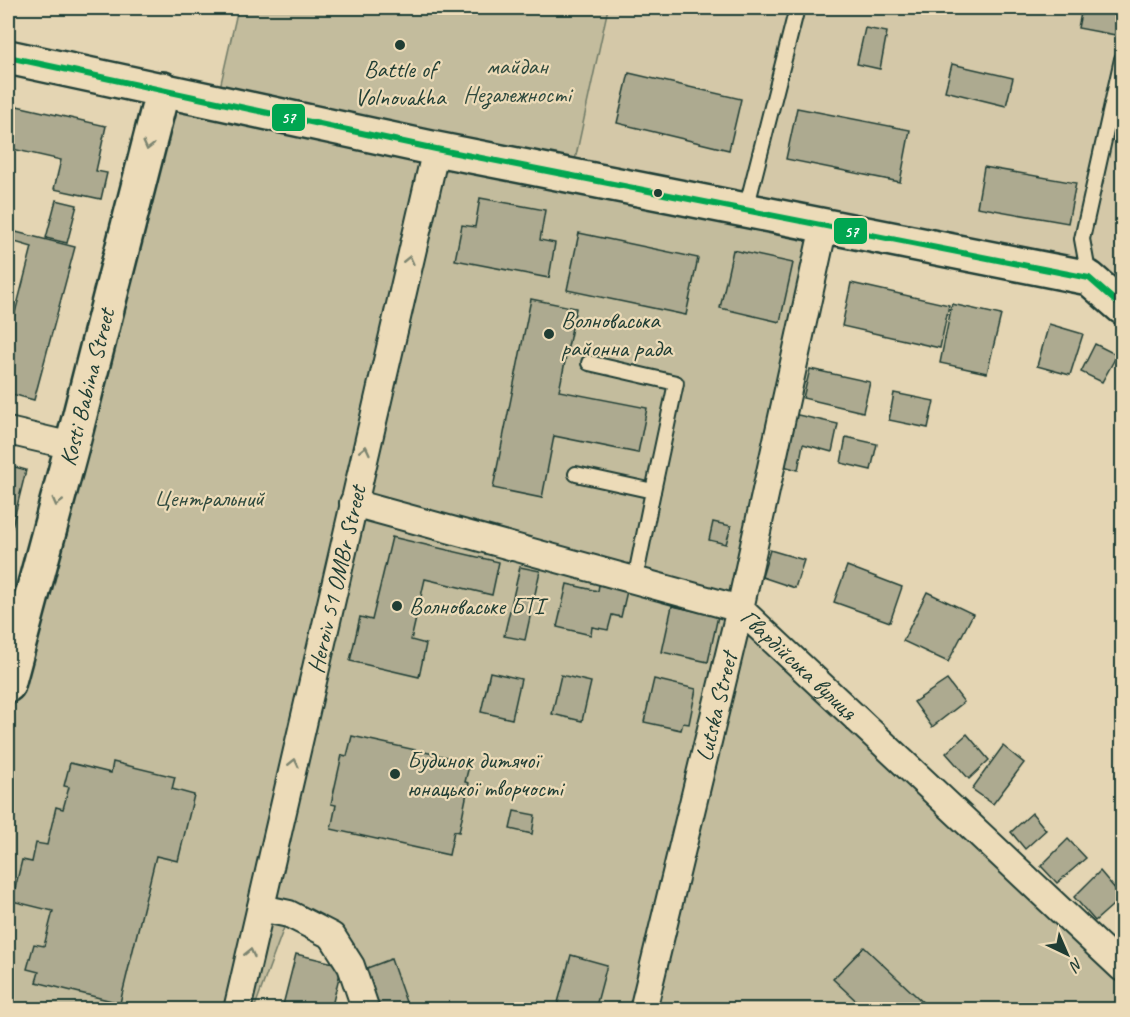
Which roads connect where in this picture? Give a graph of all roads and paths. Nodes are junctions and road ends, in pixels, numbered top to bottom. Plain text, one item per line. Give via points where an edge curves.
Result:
1 (797, 8) edge
2 (8, 57) edge
3 (1122, 59) edge
4 (163, 89) junction
5 (436, 149) junction
6 (746, 209) junction
7 (824, 226) junction
8 (1089, 278) junction
9 (1122, 284) edge
10 (1122, 307) edge
11 (589, 363) dead end
12 (8, 431) edge
13 (72, 446) junction
14 (576, 474) dead end
15 (653, 491) junction
16 (353, 503) junction
17 (635, 580) junction
18 (740, 609) junction
19 (8, 685) edge
20 (261, 908) junction
21 (1122, 968) edge
22 (237, 1010) edge
23 (366, 1010) edge
24 (643, 1010) edge

1 - 6 lane
2 - 4 main road
3 - 8 lane via 1082,240
4 - 5 main road
4 -> 13 main road, Kosti Babina Street
5 - 6 main road
16 -> 5 street, Heroiv 51 OMBr Street
6 - 7 main road
7 - 8 main road
7 - 18 street, Lutska Street
8 - 9 street
8 - 10 main road
11 - 15 lane via 676,383
12 - 13 street
13 -> 19 main road, Kosti Babina Street
14 - 15 lane
15 - 17 lane
16 - 17 street, Гвардійська вулиця
20 -> 16 street, Heroiv 51 OMBr Street
17 - 18 street, Гвардійська вулиця
18 - 21 street, Гвардійська вулиця
18 - 24 street, Lutska Street
22 -> 20 street, Heroiv 51 OMBr Street
20 - 23 street via 289,914 332,936 351,966

